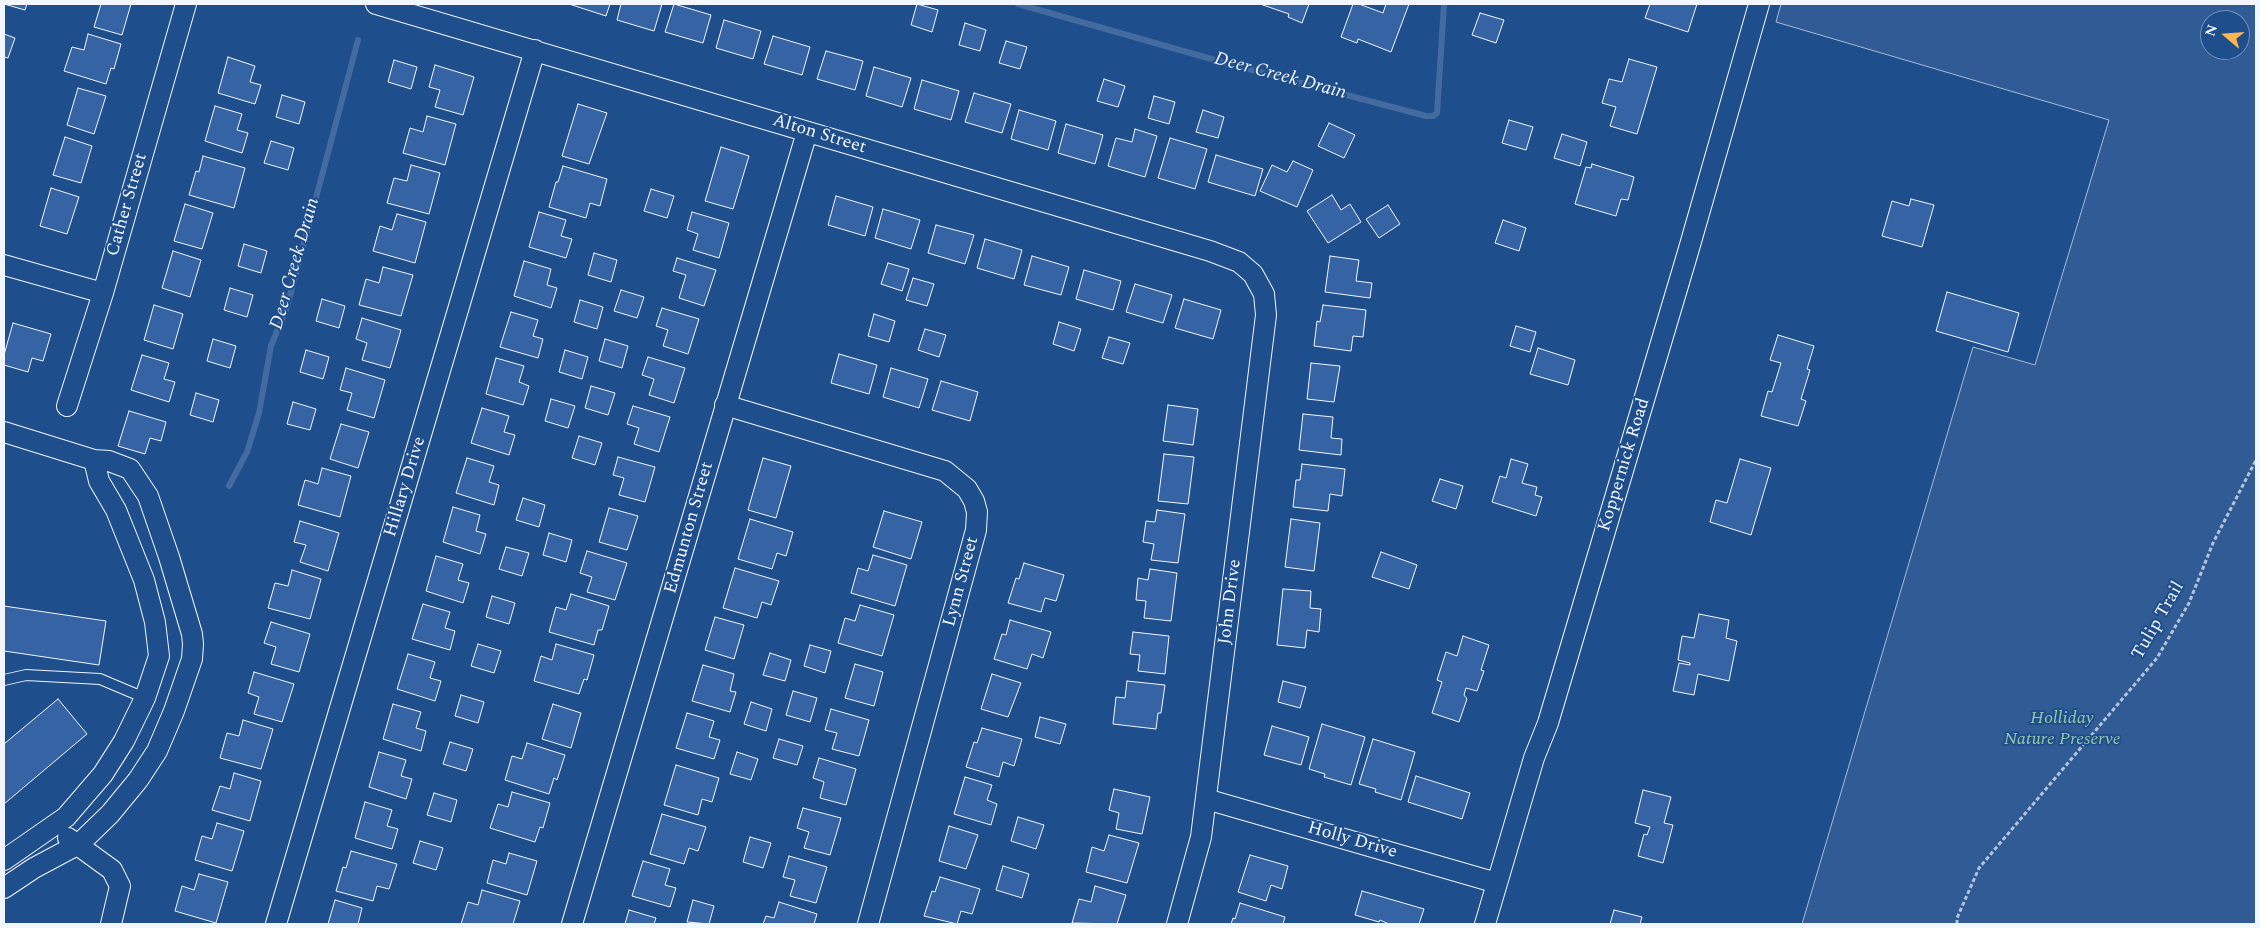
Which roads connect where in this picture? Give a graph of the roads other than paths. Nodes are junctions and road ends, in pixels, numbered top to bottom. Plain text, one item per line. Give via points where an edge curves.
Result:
1 (186, 4) edge
2 (376, 4) edge
3 (1759, 4) edge
4 (535, 50) junction
5 (807, 132) junction
6 (4, 265) edge
7 (1257, 279) joint
8 (102, 293) junction
9 (725, 405) junction
10 (67, 406) dead end
11 (4, 432) edge
12 (94, 460) junction
13 (9, 679) edge
14 (4, 688) edge
15 (145, 698) junction
16 (174, 711) junction
17 (1206, 799) junction
18 (51, 828) junction
19 (79, 844) junction
20 (4, 860) edge
21 (1497, 883) junction
22 (4, 888) edge
23 (111, 924) edge
24 (276, 924) edge
25 (572, 924) edge
26 (868, 924) edge
27 (1177, 924) edge
28 (1485, 924) edge

1 - 8 street, Cather Street
2 - 4 street, Alton Street
3 - 21 street, Koppernick Road via 1551,714 1534,758
4 - 5 street, Alton Street
4 - 24 street, Hillary Drive
5 - 7 street, Alton Street via 1210,251 1239,262
5 - 9 street, Edmunton Street
6 - 8 street
7 - 17 street, John Drive via 1264,294 1266,316
8 - 10 street, Cather Street
9 - 25 street, Edmunton Street
9 - 26 street, Lynn Street via 945,471 967,489 977,512 976,530
11 - 12 street
12 - 15 street via 99,481 133,550 154,622 159,656
12 - 16 street via 130,469 148,496 170,557 193,644 192,659
13 - 14 lane
13 - 15 lane via 26,674 100,679
15 - 16 street
15 - 18 street via 103,774 66,817
16 - 19 street via 156,751 138,780
17 - 21 street, Holly Drive
17 - 27 street, John Drive via 1197,858
18 - 19 street
18 - 20 street
19 - 22 street
19 - 23 street via 112,870 120,886
21 - 28 street, Koppernick Road

